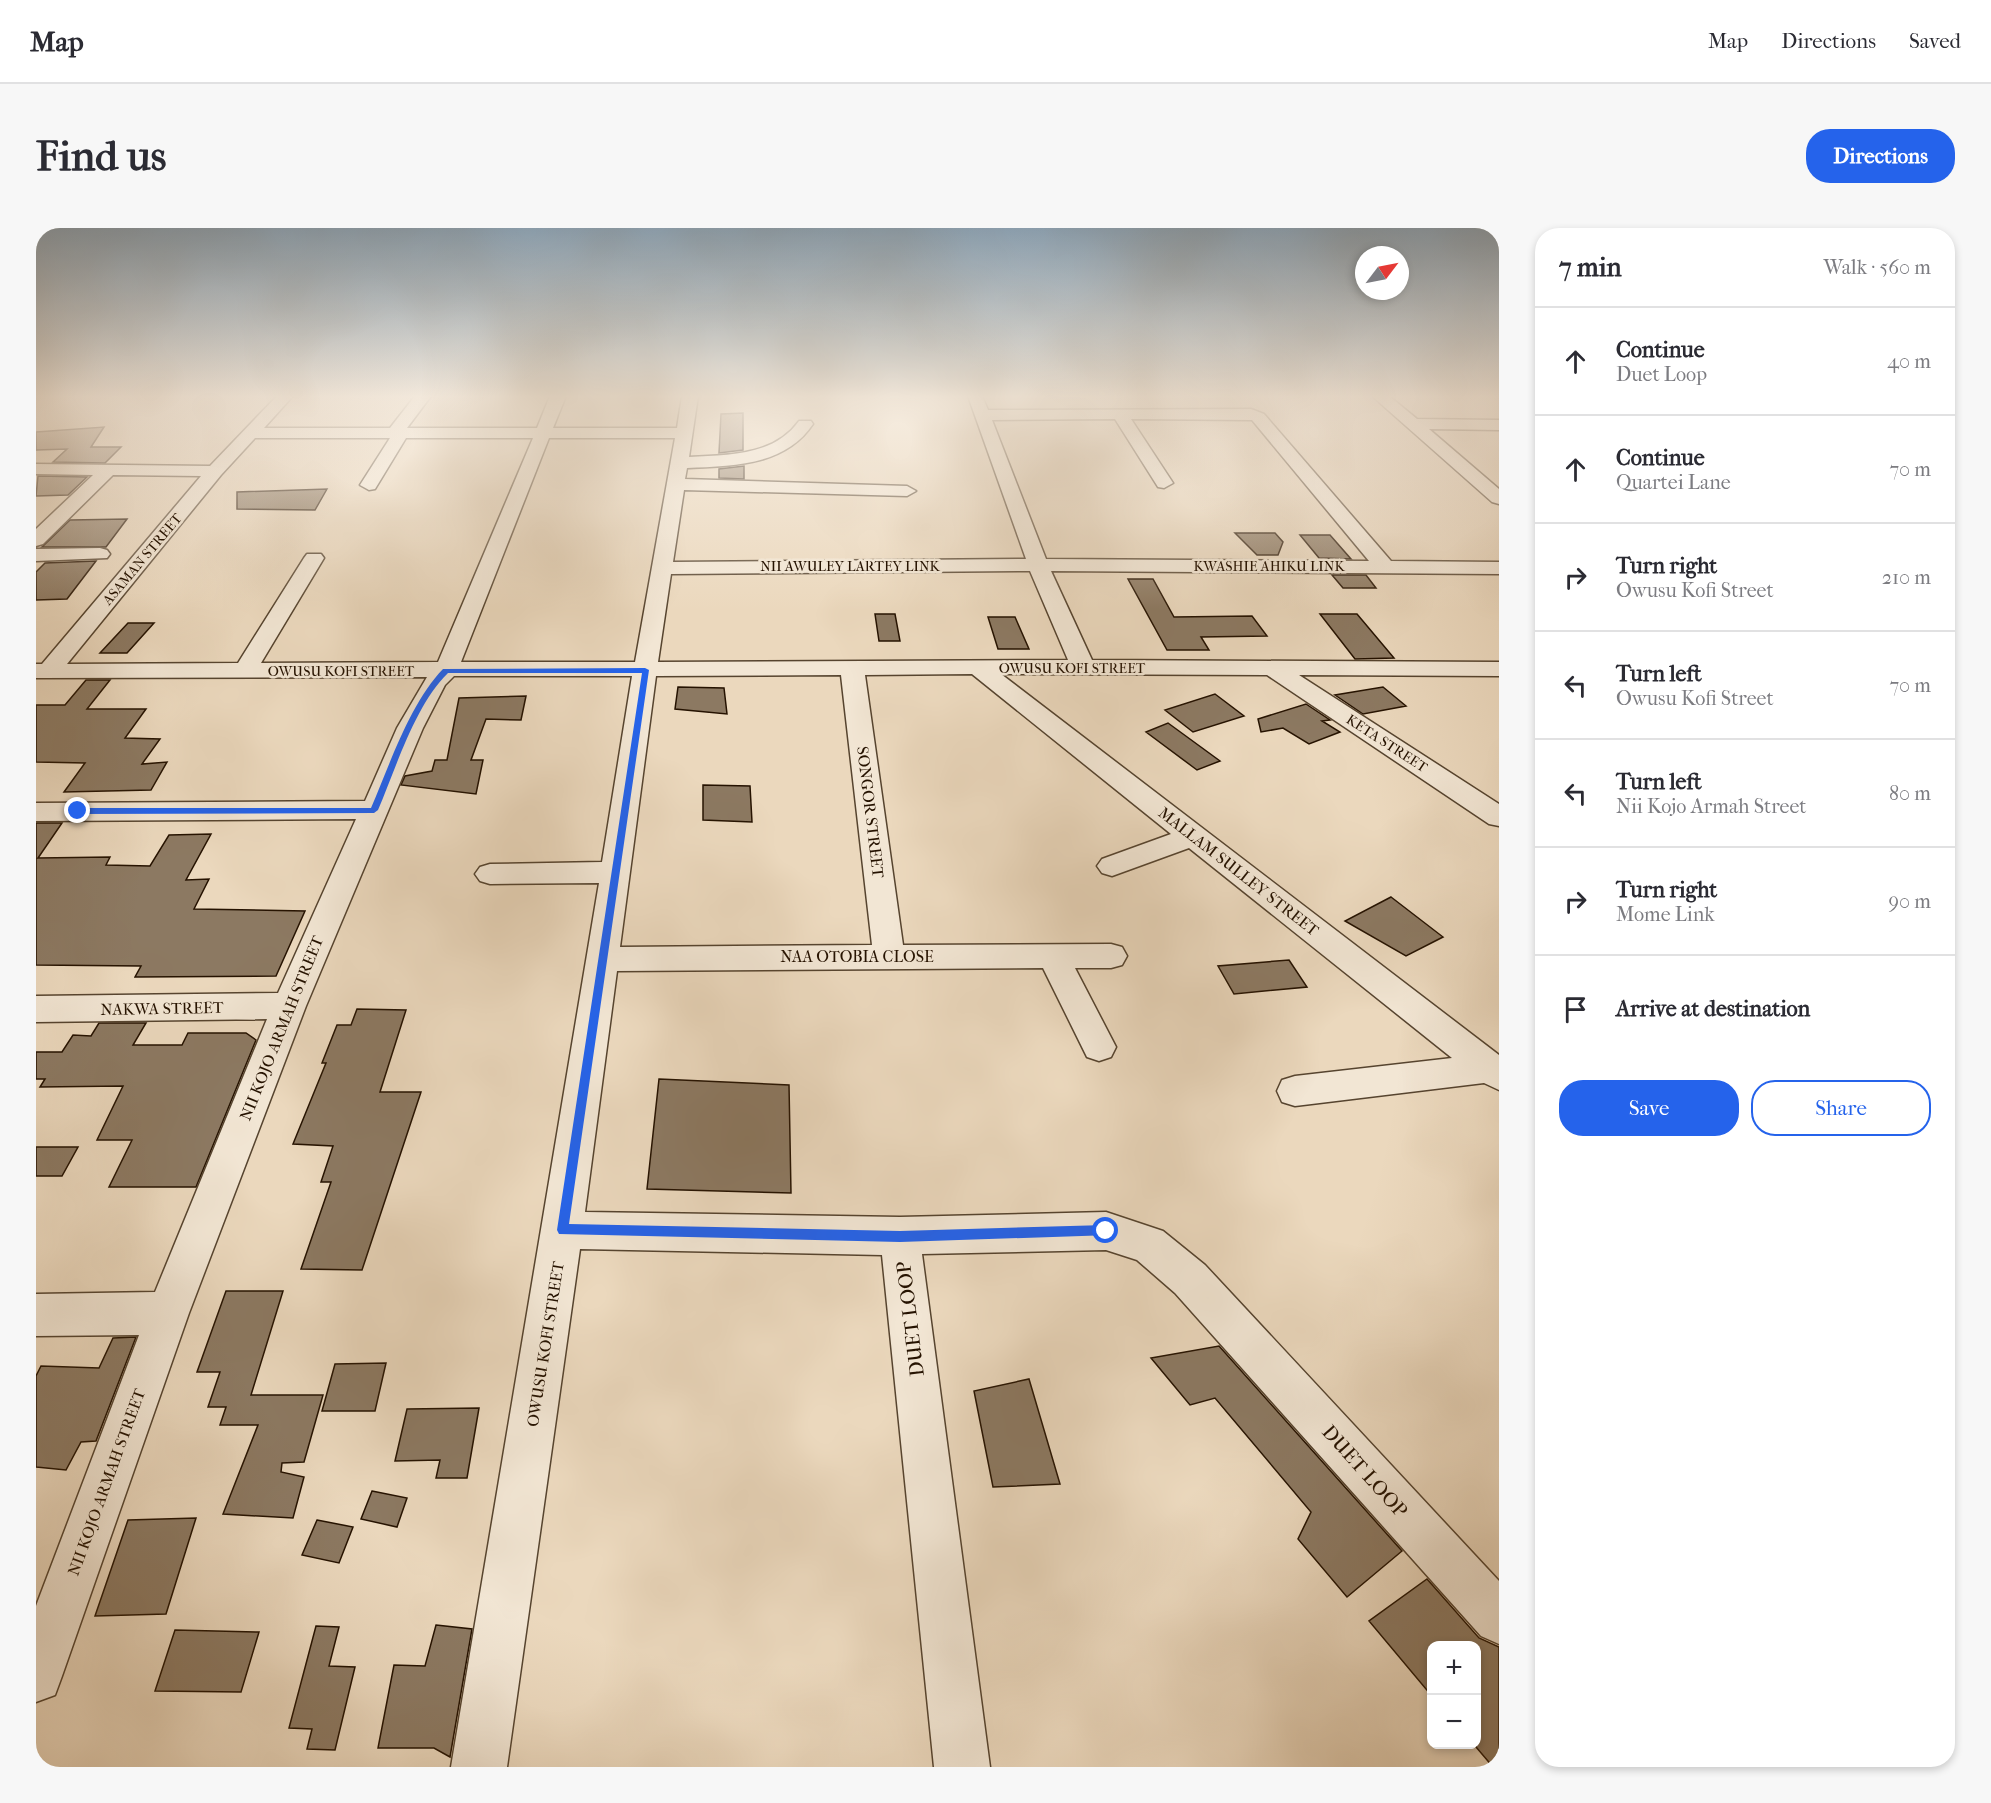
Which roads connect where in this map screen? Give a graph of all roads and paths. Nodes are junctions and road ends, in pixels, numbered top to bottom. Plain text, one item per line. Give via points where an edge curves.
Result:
1 (218, 468) edge
2 (378, 468) edge
3 (528, 468) edge
4 (679, 468) edge
5 (737, 468) edge
6 (1002, 468) edge
7 (1154, 468) edge
8 (1301, 468) edge
9 (1464, 468) edge
10 (36, 469) edge
11 (108, 470) junction
12 (215, 471) junction
13 (1164, 483) dead end
14 (369, 485) dead end
15 (907, 491) dead end
16 (1499, 498) edge
17 (58, 519) junction
18 (36, 520) edge
19 (36, 540) edge
20 (100, 554) dead end
21 (36, 555) edge
22 (314, 558) dead end
23 (1038, 565) junction
24 (1384, 566) junction
25 (662, 568) junction
26 (1499, 568) edge
27 (1083, 667) junction
28 (978, 668) junction
29 (852, 669) junction
30 (1274, 669) junction
31 (645, 670) junction
32 (42, 671) edge
33 (245, 671) junction
34 (446, 671) junction
35 (1497, 671) edge
36 (374, 810) junction
37 (36, 812) edge
38 (1499, 817) edge
39 (1193, 836) junction
40 (1112, 866) dead end
41 (616, 872) junction
42 (490, 874) dead end
43 (889, 956) junction
44 (1053, 956) junction
45 (1111, 956) dead end
46 (603, 959) junction
47 (289, 1006) junction
48 (36, 1010) edge
49 (1099, 1047) dead end
50 (1495, 1072) edge
51 (1295, 1091) dead end
52 (563, 1230) junction
53 (900, 1236) junction
54 (168, 1313) junction
55 (36, 1315) edge
56 (1499, 1618) edge
57 (36, 1676) edge
58 (479, 1767) edge
59 (962, 1767) edge

1 - 12 street, ASAMAN STREET
2 - 14 street
3 - 34 street, NII KOJO ARMAH STREET
4 - 25 street, OWUSU KOFI STREET
5 - 15 street
6 - 23 street
7 - 13 street
8 - 24 street
9 - 16 street
10 - 11 street
11 - 12 street
11 - 17 street
12 - 32 street, ASAMAN STREET
17 - 18 street
17 - 19 street
20 - 21 street
22 - 33 street
23 - 24 street, KWASHIE AHIKU LINK
23 - 25 street, NII AWULEY LARTEY LINK
23 - 27 street
24 - 26 street, KWASHIE AHIKU LINK
25 - 31 street, OWUSU KOFI STREET
27 - 28 street, OWUSU KOFI STREET
27 - 30 street, OWUSU KOFI STREET
28 - 29 street, OWUSU KOFI STREET
28 - 39 street, MALLAM SULLEY STREET
29 - 31 street, OWUSU KOFI STREET
29 - 43 street, SONGOR STREET
30 - 35 street, OWUSU KOFI STREET
30 - 38 street, KETA STREET
31 - 34 street, OWUSU KOFI STREET
31 - 41 street, OWUSU KOFI STREET
32 - 33 street, OWUSU KOFI STREET
33 - 34 street, OWUSU KOFI STREET
34 - 36 street, NII KOJO ARMAH STREET via 435,682 410,728
36 - 37 street
36 - 47 street, NII KOJO ARMAH STREET
39 - 40 street
39 - 50 street, MALLAM SULLEY STREET
41 - 42 street
41 - 46 street, OWUSU KOFI STREET
43 - 44 street, NAA OTOBIA CLOSE
43 - 46 street, NAA OTOBIA CLOSE
44 - 45 street, NAA OTOBIA CLOSE
44 - 49 street
46 - 52 street, OWUSU KOFI STREET
47 - 48 street, NAKWA STREET
47 - 54 street, NII KOJO ARMAH STREET
50 - 51 street
52 - 53 street
52 - 58 street, OWUSU KOFI STREET
53 - 56 street, DUET LOOP via 1106,1231 1149,1245 1190,1279
53 - 59 street, DUET LOOP
54 - 55 street
54 - 57 street, NII KOJO ARMAH STREET

